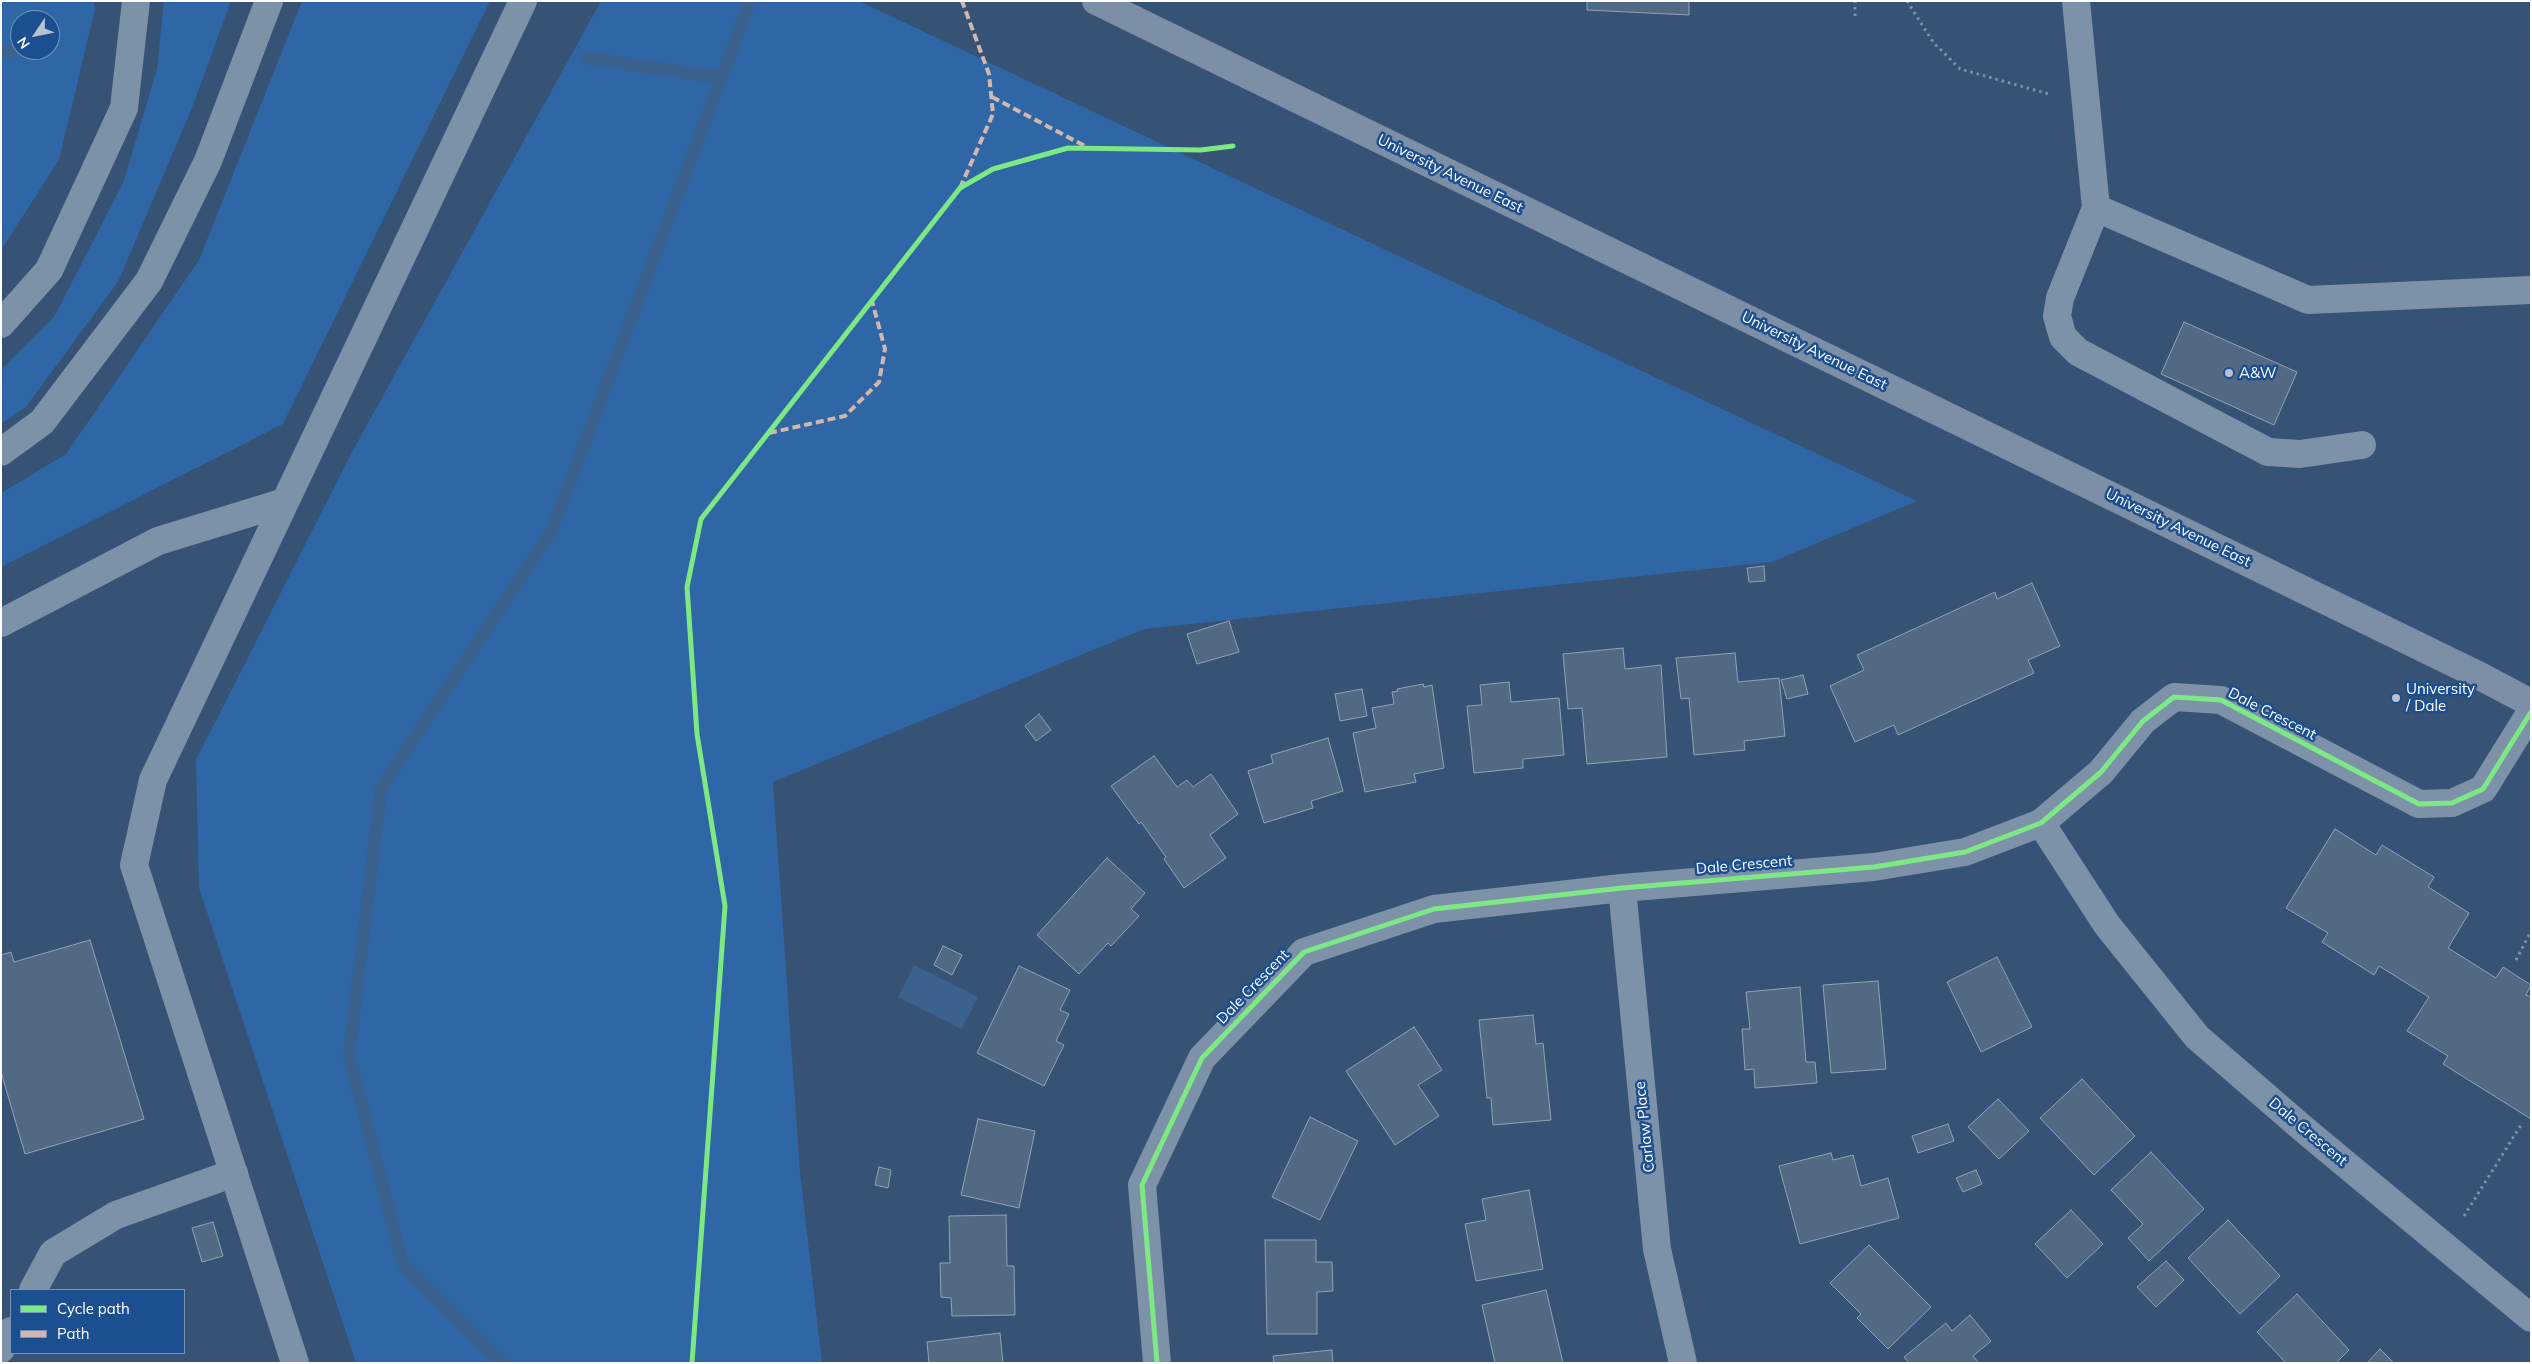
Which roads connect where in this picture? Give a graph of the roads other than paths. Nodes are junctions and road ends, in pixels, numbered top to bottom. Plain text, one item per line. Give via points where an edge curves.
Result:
1 (136, 1) edge
2 (269, 1) edge
3 (523, 1) edge
4 (1096, 1) edge
5 (2076, 1) edge
6 (2096, 208) junction
7 (2531, 290) edge
8 (1, 324) edge
9 (2362, 445) dead end
10 (1, 452) edge
11 (285, 502) junction
12 (1, 622) edge
13 (2531, 703) edge
14 (2531, 712) edge
15 (2042, 823) junction
16 (1622, 888) junction
17 (234, 1173) junction
18 (34, 1289) edge
19 (2531, 1318) edge
20 (10, 1333) edge
21 (1, 1350) edge
22 (295, 1363) edge
23 (1157, 1363) edge
24 (1683, 1363) edge

1 - 8 highway via 124,108 49,270
2 - 10 highway via 208,161 149,280 42,422
3 - 11 street
4 - 13 main road, University Avenue East
5 - 6 street
6 - 7 street via 2308,300
6 - 9 street via 2060,298 2057,316 2063,337 2078,352 2268,452 2300,454
11 - 12 street via 158,541
11 - 17 street via 152,780 134,865
14 - 15 street, Dale Crescent via 2483,789 2452,803 2419,804 2221,700 2174,697 2143,721 2101,772
15 - 16 street, Dale Crescent via 1965,852 1874,867
15 - 19 street, Dale Crescent via 2107,925 2197,1037
16 - 23 street, Dale Crescent via 1434,909 1304,952 1297,959 1202,1058 1142,1185
16 - 24 street, Carlaw Place via 1657,1249
17 - 18 street via 116,1215 53,1253
17 - 22 street
20 - 21 street

